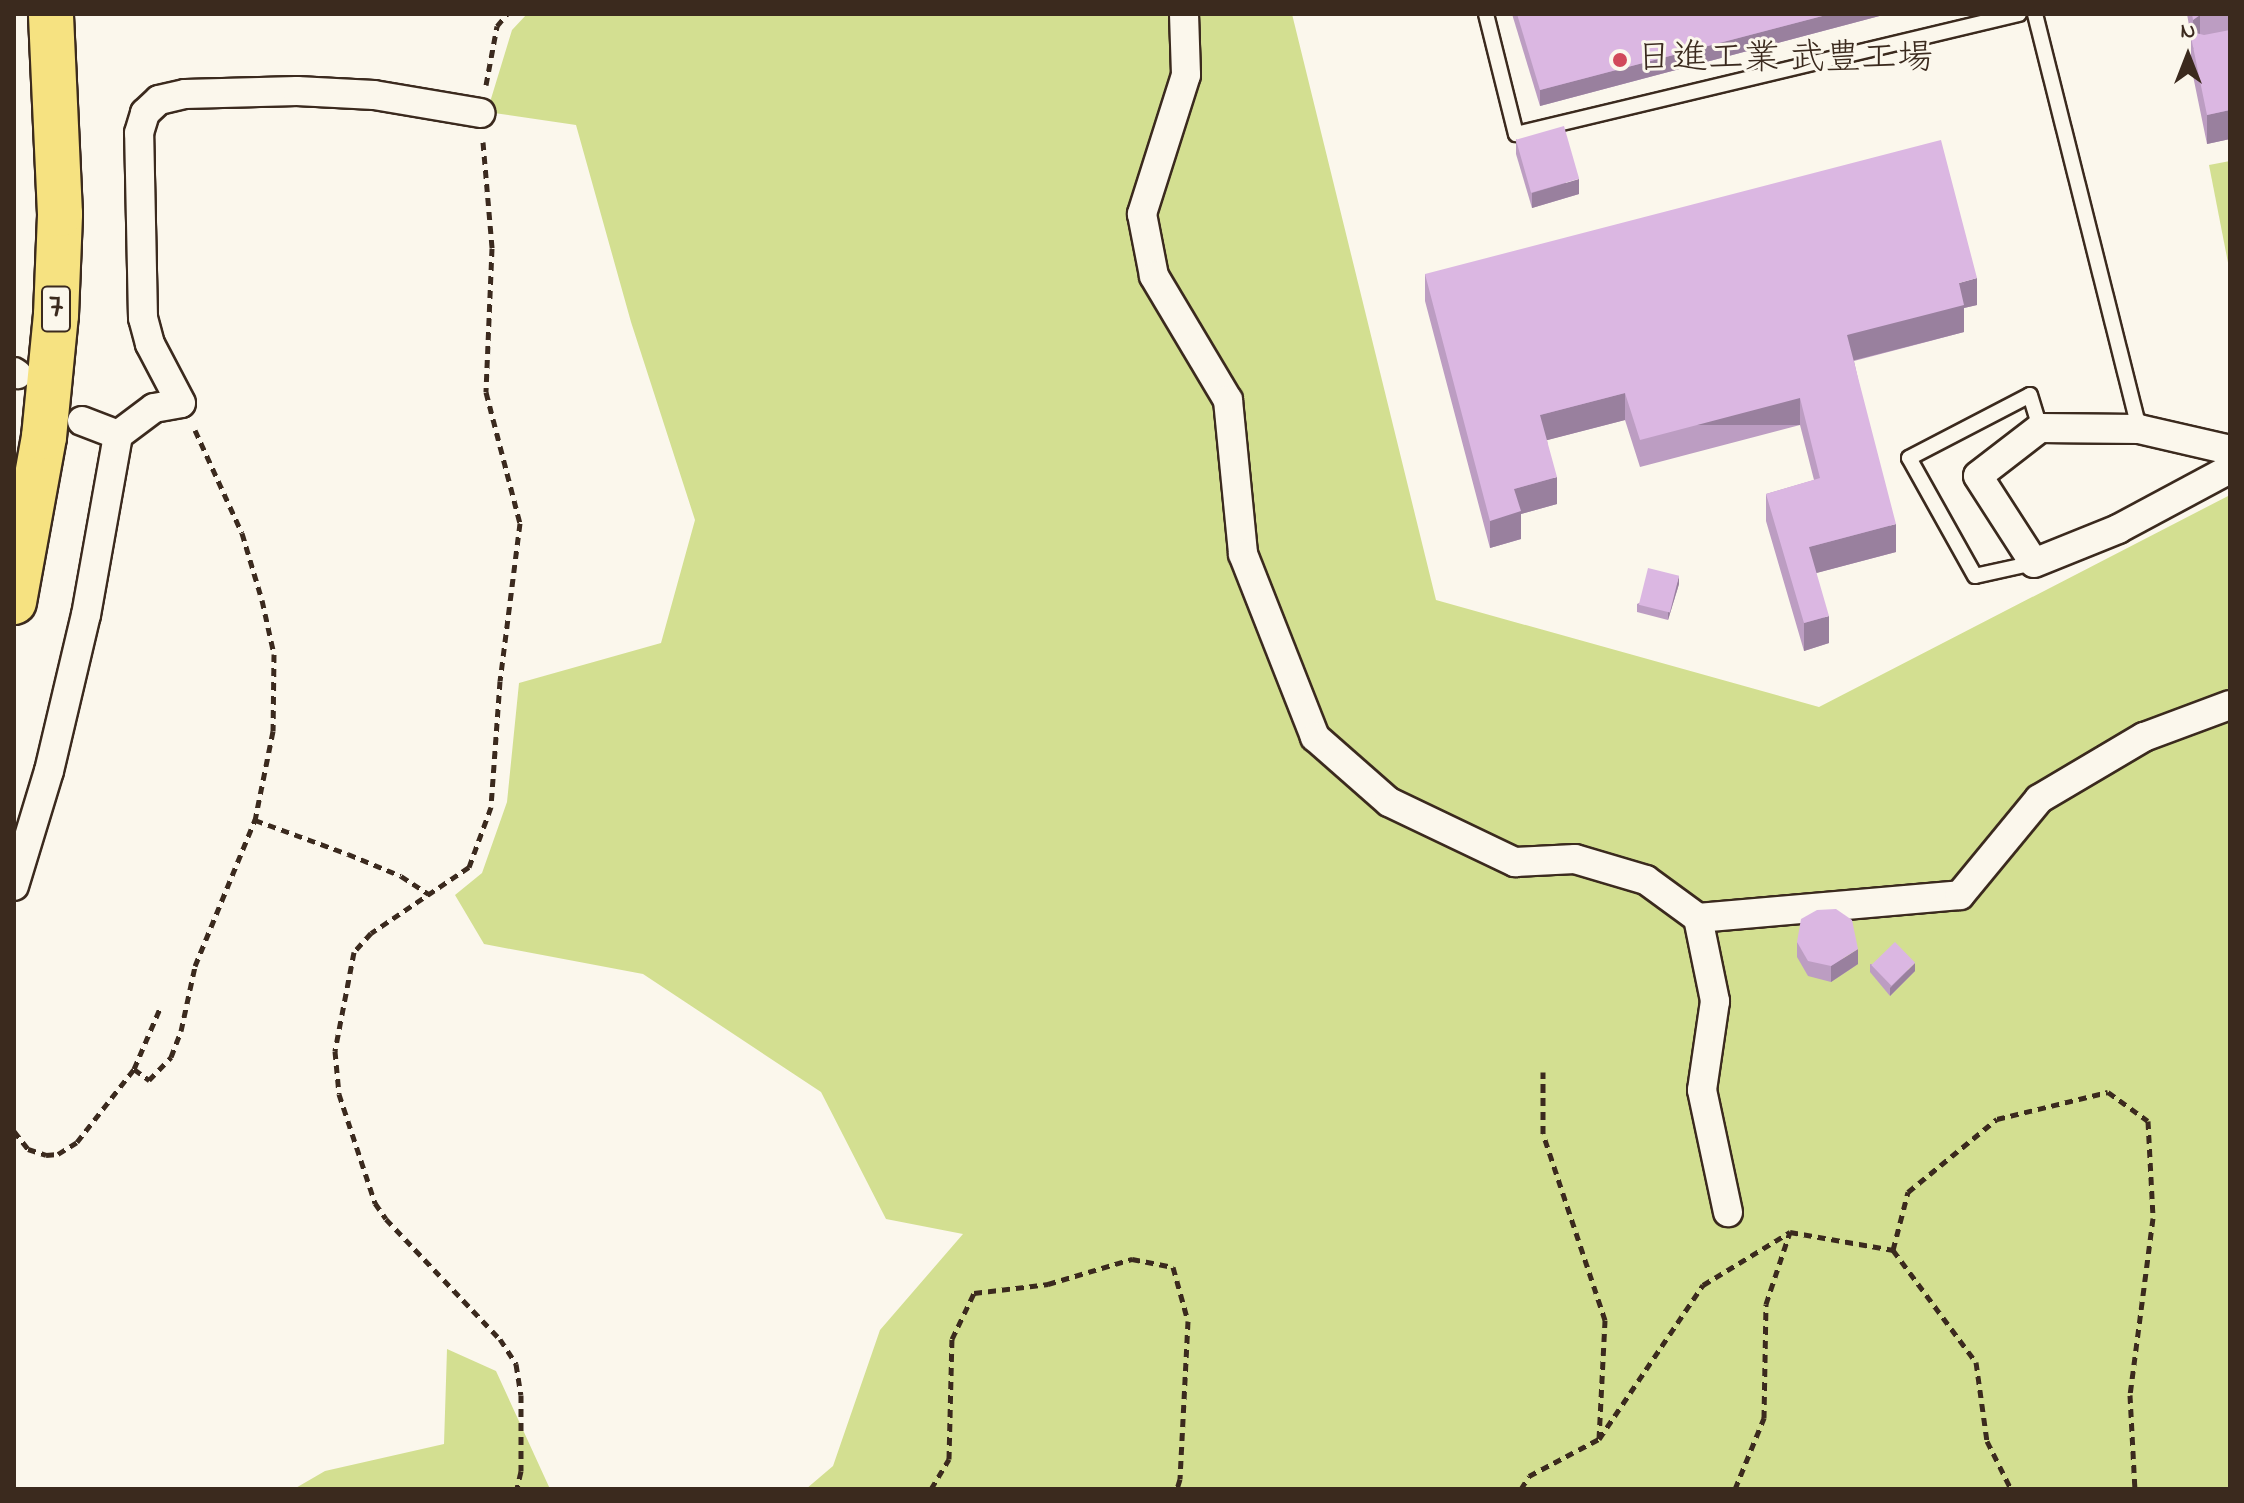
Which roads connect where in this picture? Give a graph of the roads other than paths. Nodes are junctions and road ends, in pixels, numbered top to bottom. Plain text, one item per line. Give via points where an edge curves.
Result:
1 (51, 14) edge
2 (1184, 14) edge
3 (1486, 14) edge
4 (2019, 14) edge
5 (2035, 14) edge
6 (480, 113) road end
7 (82, 421) dead end
8 (2040, 428) junction
9 (2139, 429) junction
10 (118, 435) junction
11 (2230, 450) edge
12 (2230, 469) edge
13 (2034, 563) junction
14 (14, 602) edge
15 (2230, 705) edge
16 (14, 886) edge
17 (1698, 918) junction
18 (1728, 1212) dead end

1 - 14 highway, 7 via 60,214 56,315 44,437
2 - 17 street via 1186,75 1142,214 1154,276 1228,400 1243,554 1315,737 1389,802 1459,836 1515,862 1575,859 1646,880
3 - 4 lane via 1516,134
5 - 9 lane
6 - 10 street via 374,95 297,91 185,94 159,100 145,113 139,133 143,318 150,344 181,403 154,408
7 - 10 street
8 - 9 street
8 - 13 street via 1978,476
8 - 13 lane via 2030,395 1909,458 1975,576
9 - 11 street
10 - 16 street via 86,615 49,771
12 - 13 street via 2118,529
15 - 17 street via 2144,737 2039,799 1960,895
17 - 18 street via 1715,1001 1702,1090

